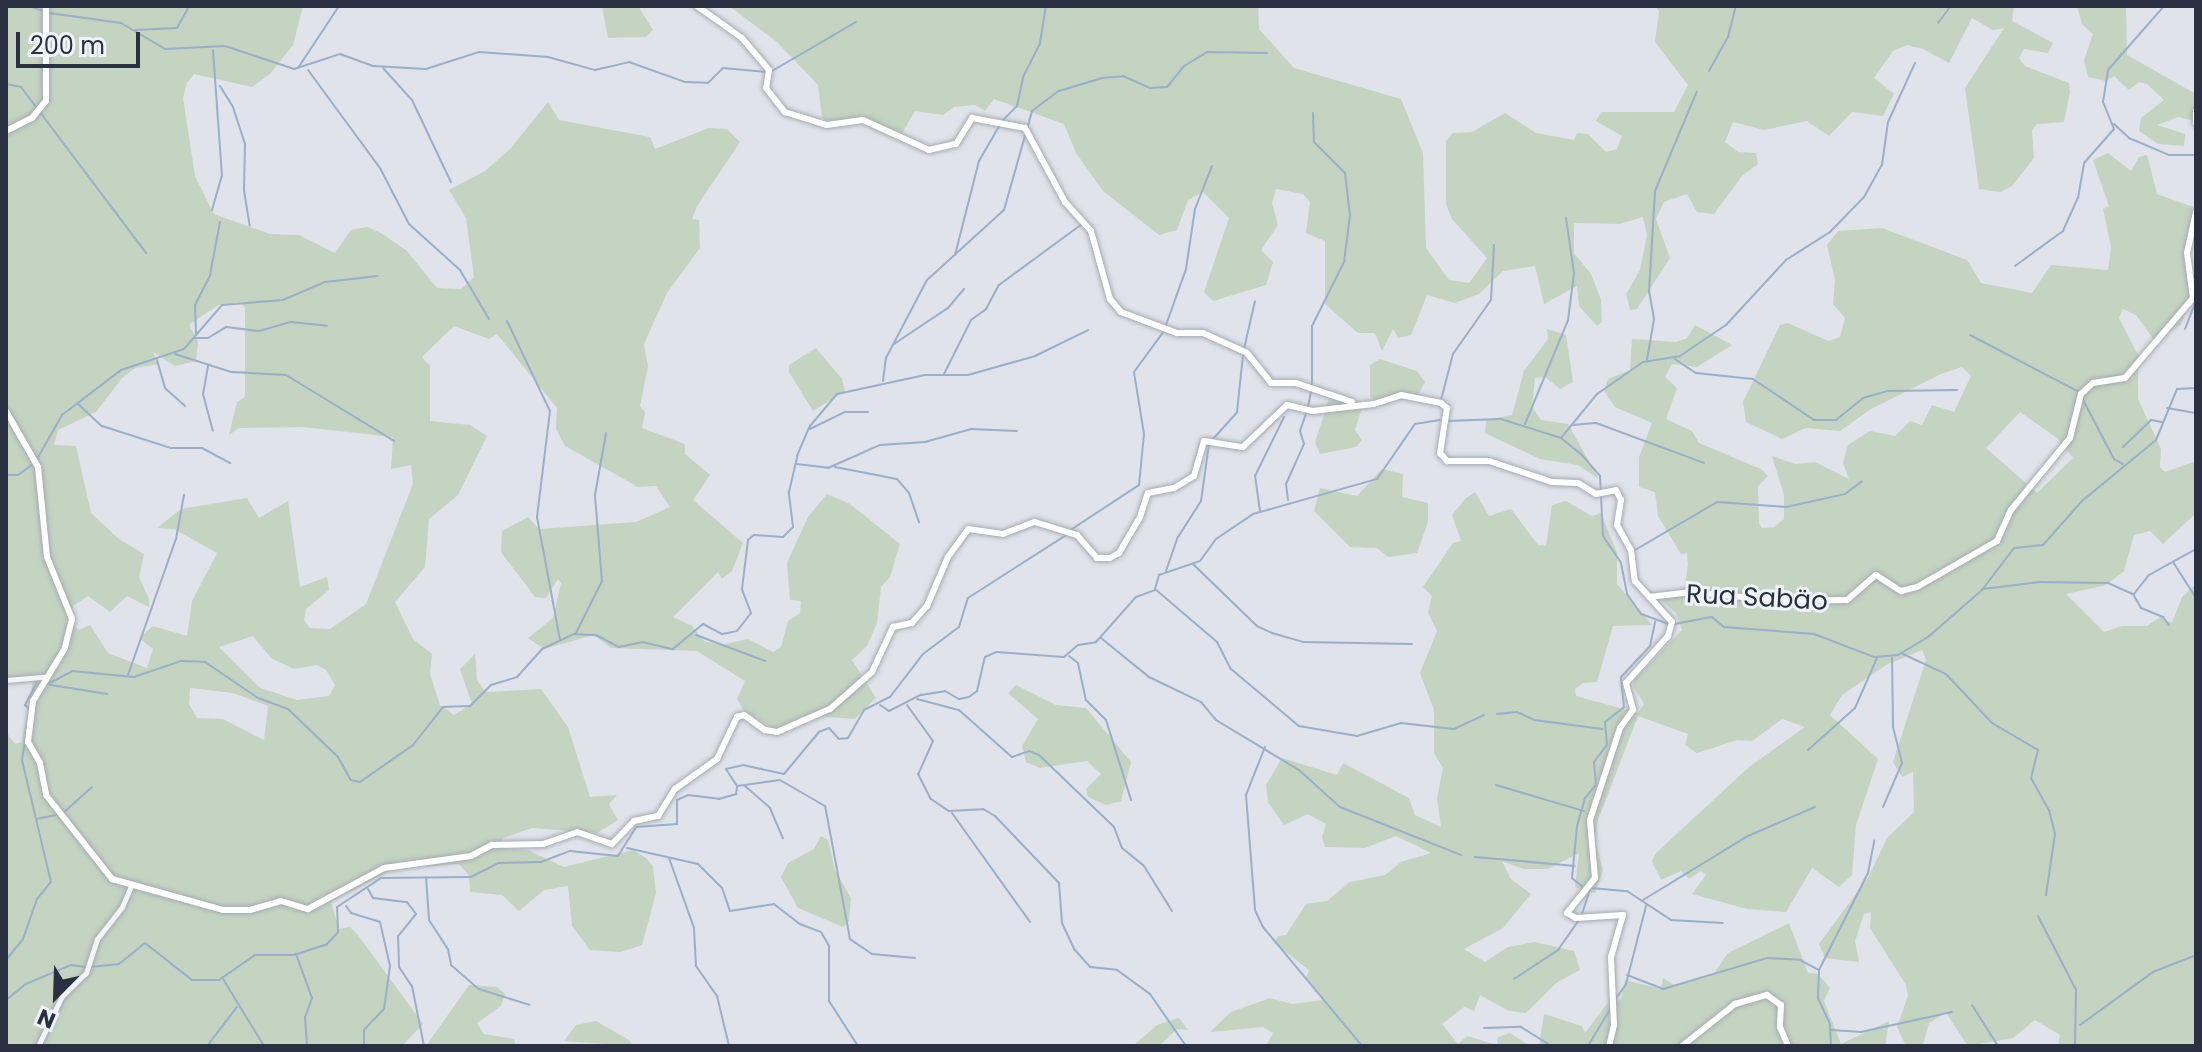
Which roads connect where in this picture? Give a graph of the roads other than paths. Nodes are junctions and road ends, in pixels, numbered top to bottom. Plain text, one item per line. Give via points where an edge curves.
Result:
1 (46, 6) edge
2 (697, 6) edge
3 (2196, 111) edge
4 (2196, 123) edge
5 (6, 131) edge
6 (2196, 212) edge
7 (1355, 403) junction
8 (6, 411) edge
9 (1649, 597) junction
10 (44, 677) junction
11 (6, 680) edge
12 (132, 884) junction
13 (38, 1046) edge
14 (1609, 1046) edge
15 (1682, 1046) edge
16 (1788, 1046) edge

1 - 5 street via 46,101 32,118
2 - 7 street via 742,38 769,70 766,88 785,112 827,125 863,120 929,150 956,144 972,118 1025,128 1065,202 1091,231 1110,299 1121,312 1177,333 1203,333 1226,348 1247,353 1271,383 1296,383
3 - 4 street
6 - 9 street, Rua Sabäo via 2187,253 2193,298 2125,378 2093,383 2081,394 2070,438 2011,510 1997,541 1909,589 1892,588 1883,575 1876,575 1847,600 1784,601 1692,592
7 - 9 street via 1374,404 1407,394 1441,403 1447,408 1440,453 1447,461 1489,461 1552,482 1578,483 1596,494 1614,489 1621,500 1617,525 1631,550 1635,581
7 - 12 street via 1312,411 1287,405 1243,447 1202,442 1194,476 1174,488 1148,493 1119,553 1110,558 1097,558 1077,535 1035,522 1003,534 971,529 959,537 920,615 890,631 887,649 872,672 830,709 777,732 744,715 737,717 717,759 675,789 658,816 634,821 612,844 577,832 543,844 492,845 471,856 384,868 308,909 281,901 250,910 205,908
8 - 10 street via 38,467 47,557 72,619 60,658
9 - 14 street via 1670,618 1672,629 1626,683 1633,710 1620,728 1590,820 1595,878 1567,913 1576,918 1623,915 1611,957 1614,1025
10 - 11 street
10 - 12 street via 33,701 28,742 40,763 46,795 108,875
12 - 13 street via 97,939 86,973 62,996
15 - 16 street via 1735,1004 1767,995 1781,1005 1780,1027

